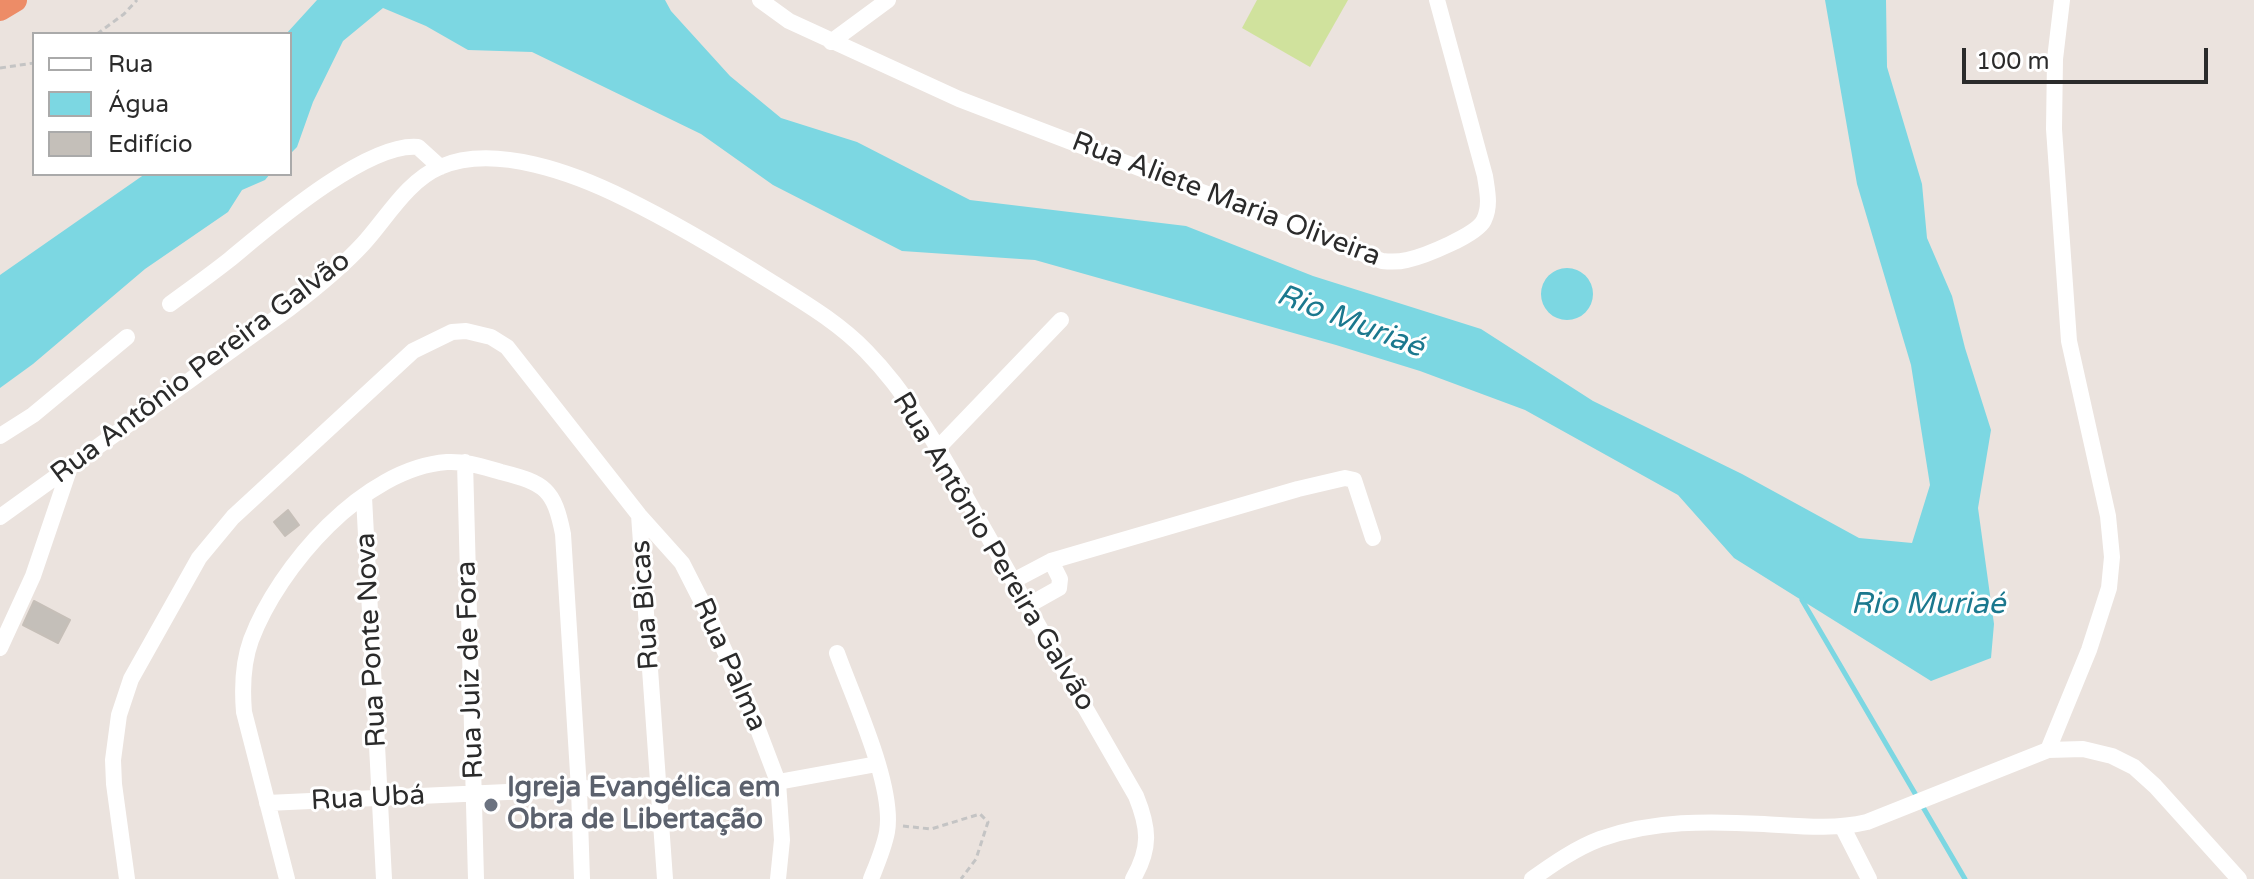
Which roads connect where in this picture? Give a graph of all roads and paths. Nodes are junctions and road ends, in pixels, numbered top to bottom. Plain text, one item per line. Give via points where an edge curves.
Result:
1 (15, 0) edge
2 (137, 0) edge
3 (760, 0) edge
4 (888, 0) edge
5 (1437, 0) edge
6 (2062, 0) edge
7 (0, 9) edge
8 (100, 32) edge
9 (831, 42) junction
10 (32, 63) edge
11 (0, 68) edge
12 (440, 167) junction
13 (170, 304) dead end
14 (1061, 320) dead end
15 (127, 337) dead end
16 (0, 436) edge
17 (938, 448) junction
18 (465, 462) junction
19 (70, 467) junction
20 (364, 497) junction
21 (639, 515) junction
22 (0, 517) edge
23 (1373, 538) dead end
24 (1051, 561) junction
25 (1013, 581) junction
26 (1027, 606) junction
27 (0, 648) edge
28 (837, 653) dead end
29 (2048, 750) junction
30 (877, 764) junction
31 (778, 782) junction
32 (660, 785) junction
33 (579, 789) junction
34 (474, 794) junction
35 (380, 798) junction
36 (267, 803) junction
37 (888, 823) junction
38 (1843, 828) junction
39 (127, 879) edge
40 (287, 879) edge
41 (384, 879) edge
42 (476, 879) edge
43 (582, 879) edge
44 (665, 879) edge
45 (778, 879) edge
46 (871, 879) edge
47 (961, 879) edge
48 (1133, 879) edge
49 (1532, 879) edge
50 (1869, 879) edge
51 (2239, 879) edge

1 - 7 highway
2 - 8 path
3 - 9 street, Rua Aliete Maria Oliveira
4 - 9 street
5 - 9 street, Rua Aliete Maria Oliveira via 1485,176 1486,214 1472,233 1393,262 959,99
6 - 29 street via 2054,129 2069,341 2108,516 2112,557 2109,588 2089,650
10 - 11 path
12 - 13 street via 418,147 376,155 267,226
12 - 17 street, Rua Antônio Pereira Galvão via 502,160 540,165 592,182 684,227 824,315 866,350
12 - 19 street, Rua Antônio Pereira Galvão via 419,180 331,276
14 - 17 street
15 - 16 street
17 - 25 street, Rua Antônio Pereira Galvão
18 - 20 street via 399,475
18 - 33 street via 531,480 558,506
18 - 34 street, Rua Juiz de Fora
19 - 22 street, Rua Antônio Pereira Galvão
19 - 27 street via 33,576
20 - 35 street, Rua Ponte Nova
20 - 36 street via 325,528 290,568 250,643 242,686 244,712
21 - 31 street, Rua Palma via 682,563 748,703
21 - 32 street, Rua Bicas
21 - 39 street, Rua Bicas via 507,347 466,331 452,332 413,351 233,517 199,558 131,679 113,760
23 - 24 street via 1359,490 1354,480 1345,478
24 - 25 street
24 - 26 street via 1059,588
25 - 26 street, Rua Antônio Pereira Galvão
26 - 48 street, Rua Antônio Pereira Galvão via 1136,796 1146,844
28 - 30 street
29 - 38 street
29 - 51 street via 2083,749 2134,767
30 - 31 street
30 - 37 street
31 - 45 street, Rua Palma
32 - 33 street, Rua Ubá
32 - 44 street, Rua Bicas
33 - 34 street, Rua Ubá
33 - 43 street
34 - 35 street, Rua Ubá
34 - 42 street, Rua Juiz de Fora
35 - 36 street, Rua Ubá
35 - 41 street, Rua Ponte Nova
36 - 40 street
37 - 46 street
37 - 47 path via 931,829 980,814 988,822 976,859
38 - 49 street via 1703,821 1654,827 1600,839
38 - 50 street

